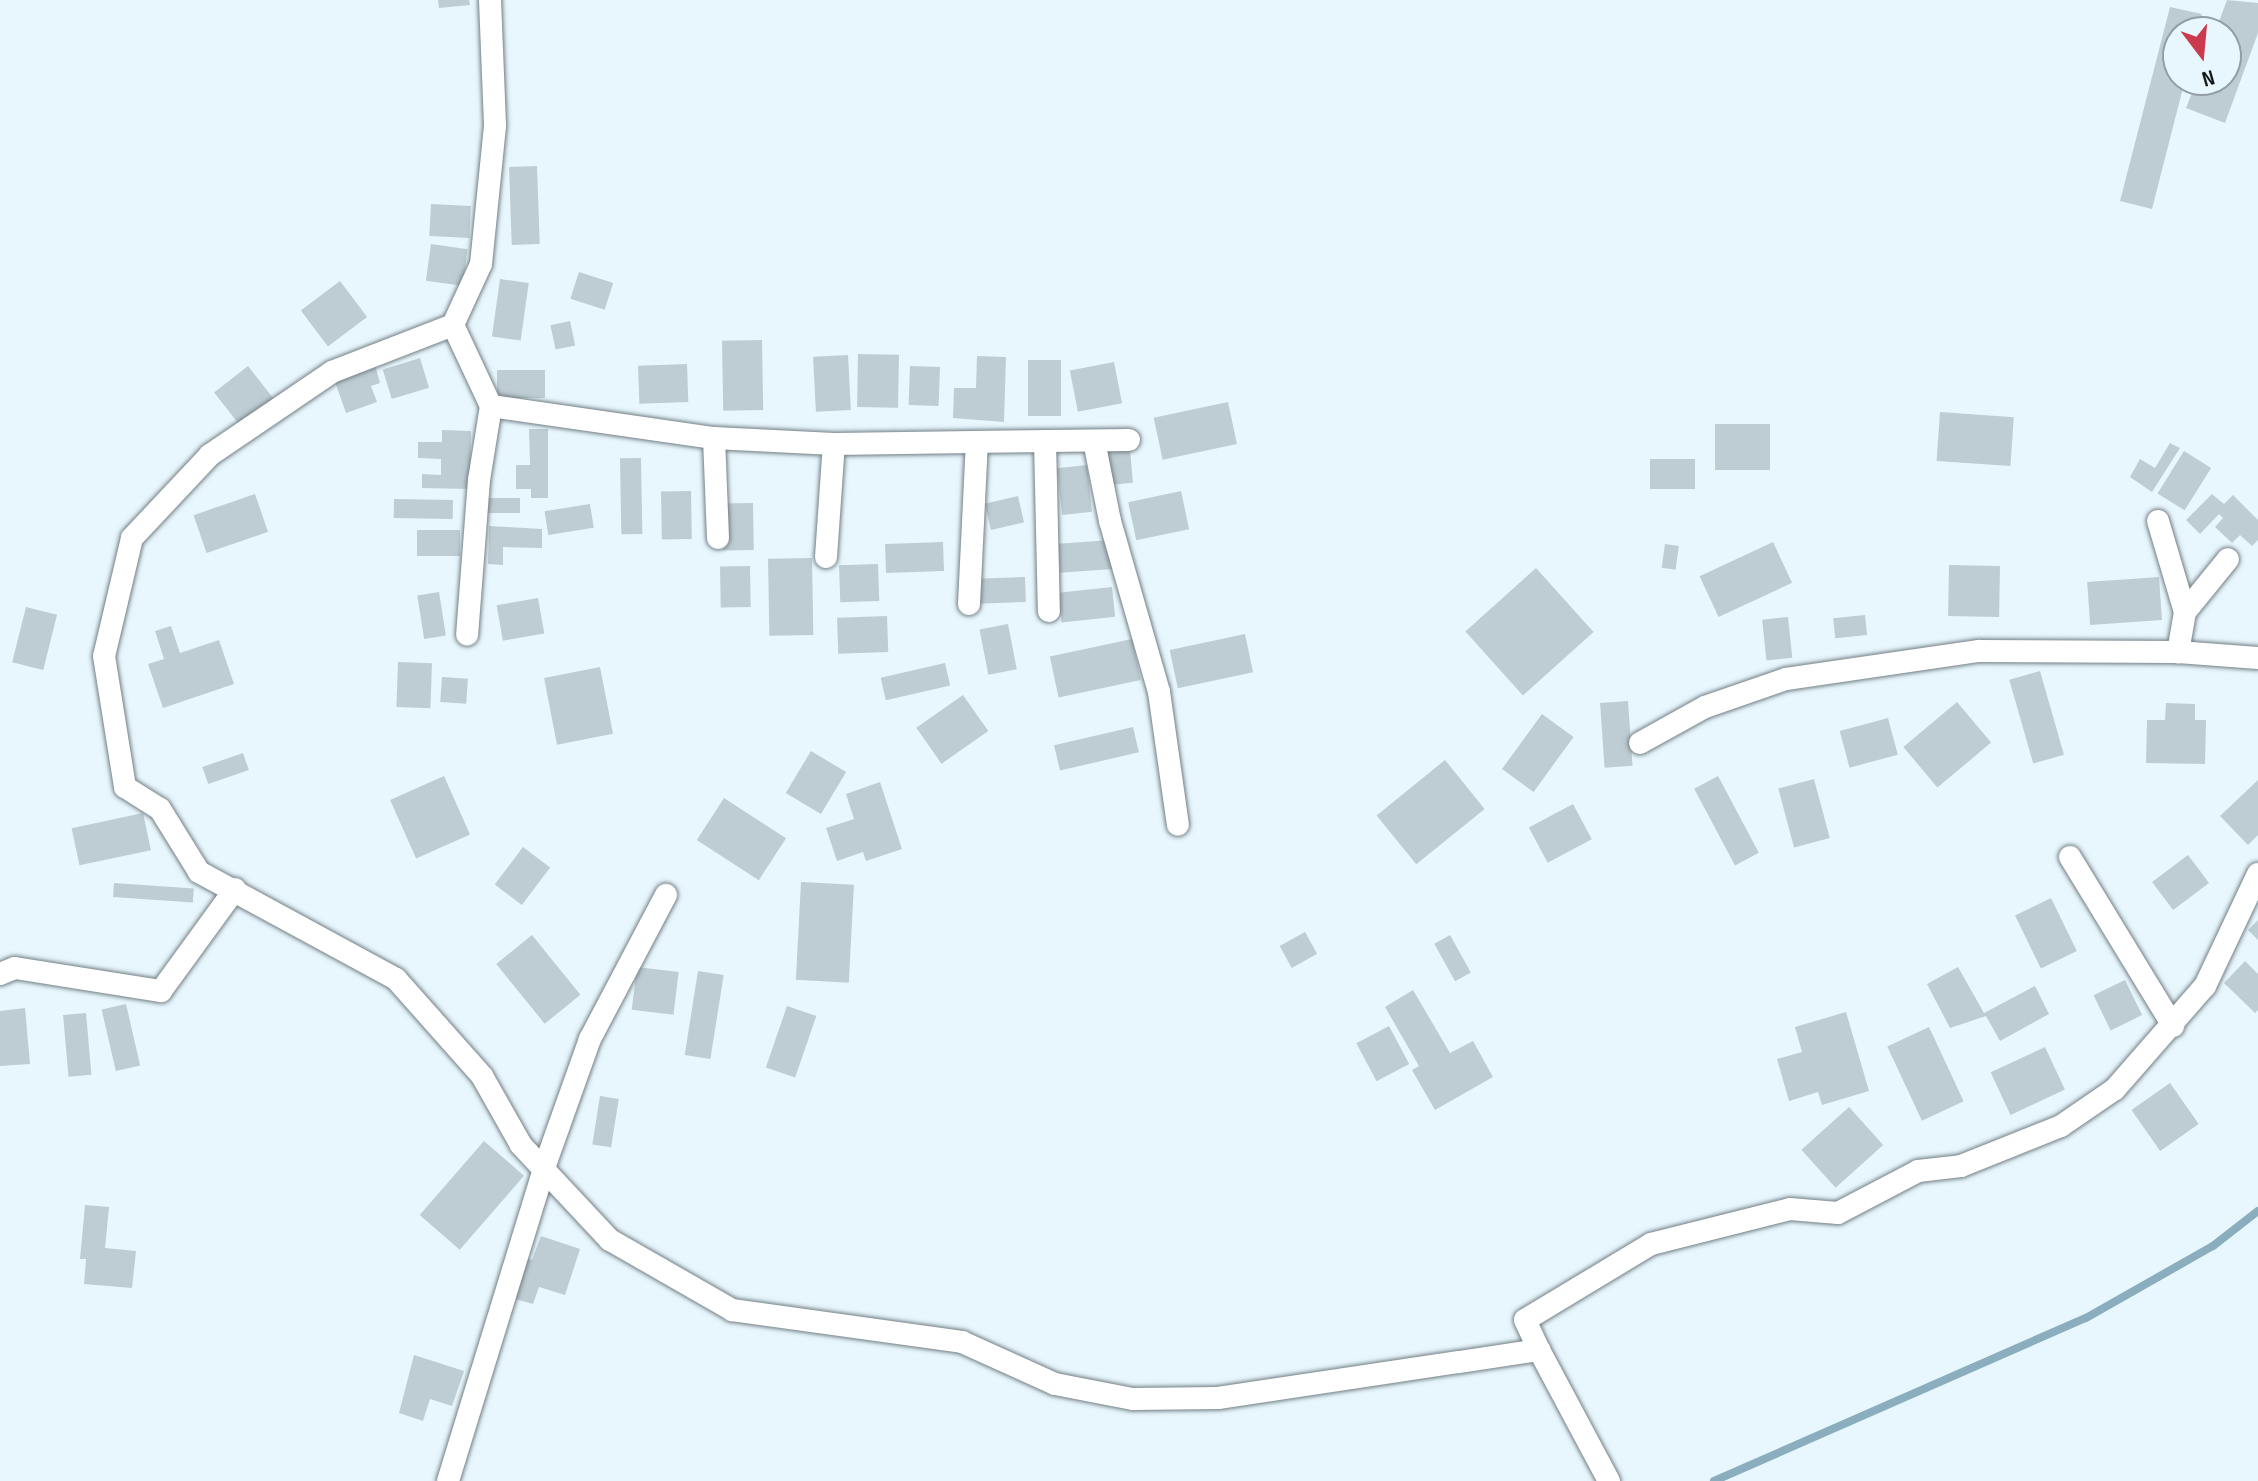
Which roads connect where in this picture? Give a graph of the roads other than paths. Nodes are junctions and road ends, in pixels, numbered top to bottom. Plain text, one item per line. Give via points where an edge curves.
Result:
1 (490, 0) edge
2 (453, 325) junction
3 (491, 406) junction
4 (714, 438) junction
5 (1129, 440) dead end
6 (1045, 441) junction
7 (1094, 441) junction
8 (977, 442) junction
9 (834, 444) junction
10 (2158, 521) dead end
11 (718, 538) dead end
12 (826, 557) dead end
13 (2228, 559) dead end
14 (969, 604) dead end
15 (1049, 611) dead end
16 (2185, 612) junction
17 (467, 635) dead end
18 (2178, 652) junction
19 (2258, 658) edge
20 (1640, 743) dead end
21 (1178, 825) dead end
22 (2070, 857) dead end
23 (2258, 874) edge
24 (235, 889) junction
25 (666, 895) dead end
26 (0, 974) edge
27 (2173, 1026) junction
28 (544, 1168) junction
29 (1539, 1350) junction
30 (448, 1481) edge
31 (1609, 1481) edge

1 - 2 street via 495,126 481,264
2 - 3 street
2 - 24 street via 332,372 210,455 132,538 104,656 125,787 160,809 199,872
3 - 4 street
3 - 17 street via 479,480
4 - 9 street
4 - 11 street
5 - 7 street
6 - 7 street
6 - 8 street
6 - 15 street
7 - 21 street via 1110,521 1159,692
8 - 9 street
8 - 14 street
9 - 12 street
10 - 16 street
13 - 16 street
16 - 18 street
18 - 19 street
18 - 20 street via 1979,651 1786,679 1705,707
22 - 27 street
23 - 27 street via 2205,986
24 - 26 street via 161,991 15,968
24 - 28 street via 396,979 482,1076 521,1145
25 - 28 street via 590,1039
27 - 29 street via 2115,1089 2061,1126 1961,1166 1918,1171 1838,1213 1790,1209 1651,1244 1525,1320
28 - 29 street via 610,1240 732,1310 962,1342 1055,1384 1133,1399 1218,1398
28 - 30 street
29 - 31 street

